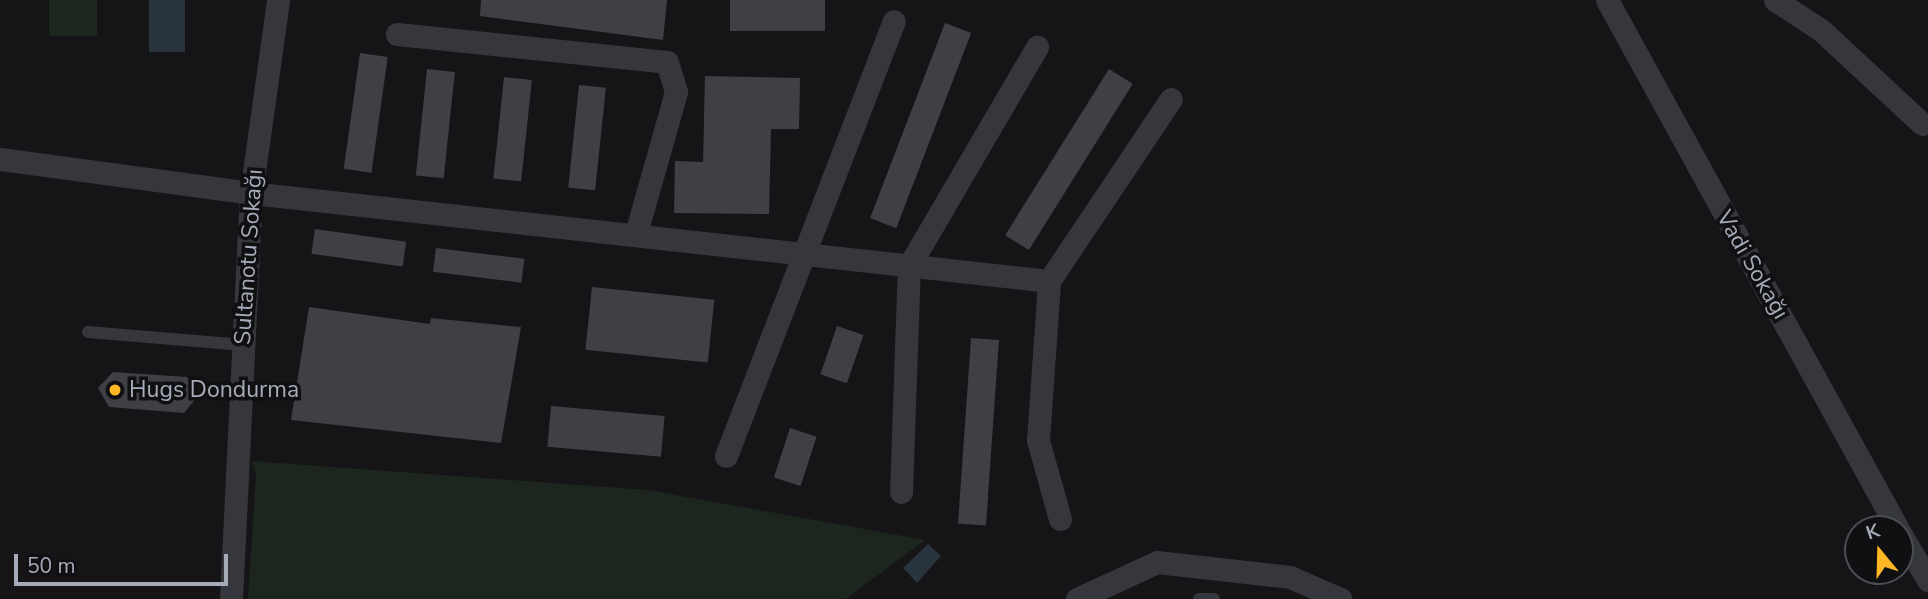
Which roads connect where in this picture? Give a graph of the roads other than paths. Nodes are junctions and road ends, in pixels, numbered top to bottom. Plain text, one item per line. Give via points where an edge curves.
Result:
1 (278, 0) edge
2 (1607, 0) edge
3 (1775, 0) edge
4 (894, 21) dead end
5 (397, 33) dead end
6 (1037, 47) dead end
7 (1171, 99) dead end
8 (1922, 124) dead end
9 (0, 159) edge
10 (251, 193) junction
11 (636, 233) junction
12 (799, 254) junction
13 (909, 266) junction
14 (1049, 281) junction
15 (88, 332) dead end
16 (243, 345) junction
17 (726, 456) dead end
18 (901, 492) dead end
19 (1890, 515) edge
20 (1060, 519) dead end
21 (1914, 556) edge
22 (1928, 580) edge
23 (231, 599) edge
24 (1077, 599) edge
25 (1199, 599) edge
26 (1214, 599) edge
27 (1340, 599) edge

1 - 10 street, Sultanotu Sokağı
2 - 19 street, Vadi Sokağı
3 - 8 street via 1821,30
4 - 12 street
5 - 11 street via 667,62 676,92
6 - 13 street
7 - 14 street
9 - 10 street
10 - 11 street
10 - 16 street, Sultanotu Sokağı
11 - 12 street
12 - 13 street
12 - 17 street
13 - 14 street
13 - 18 street
14 - 20 street via 1038,440
15 - 16 lane
16 - 23 street, Sultanotu Sokağı
21 - 22 street, Vadi Sokağı
24 - 27 street via 1157,562 1290,577
25 - 26 lane

